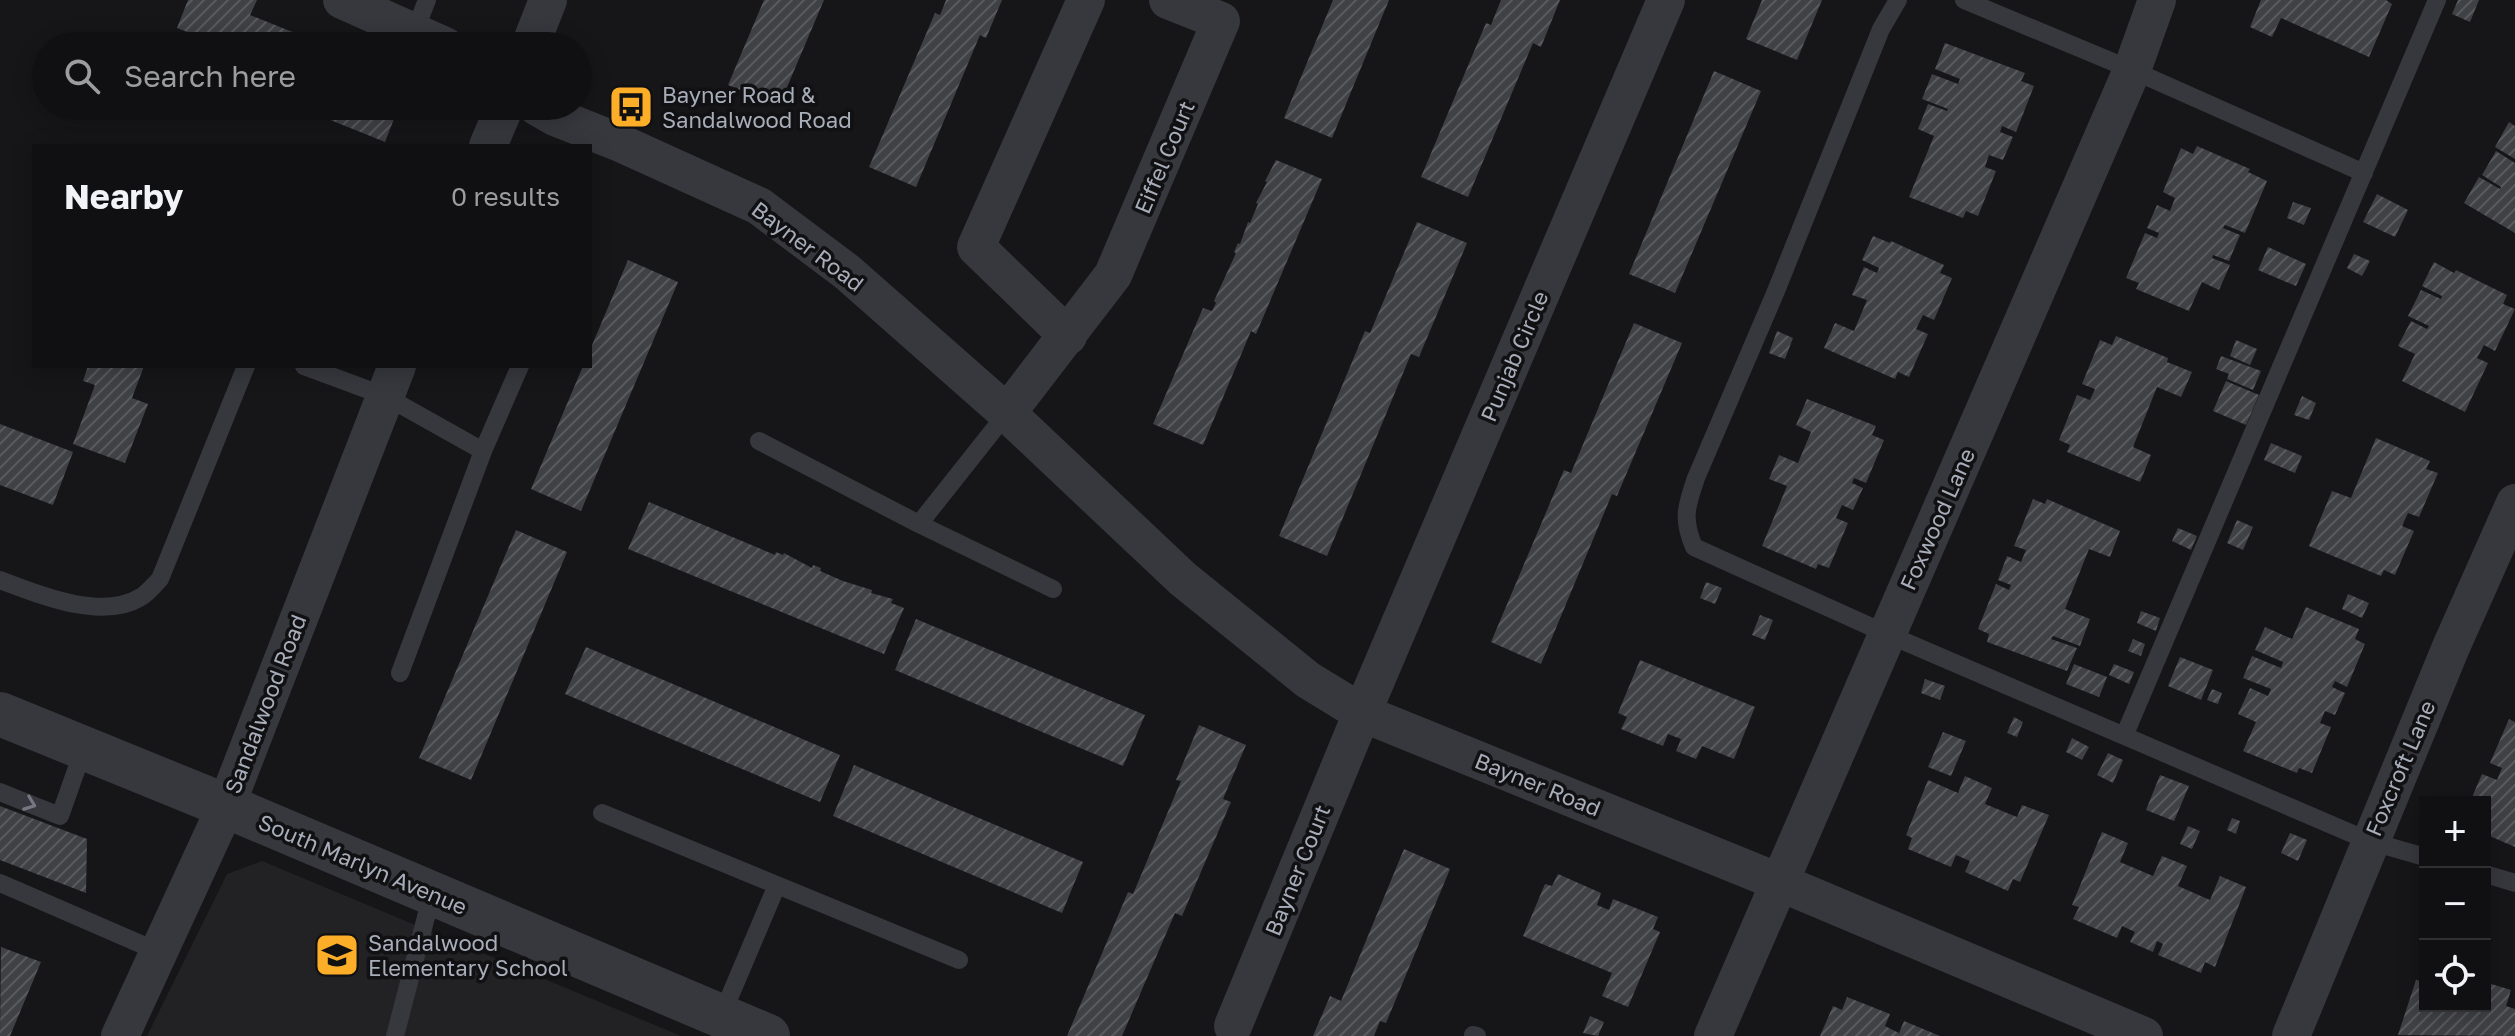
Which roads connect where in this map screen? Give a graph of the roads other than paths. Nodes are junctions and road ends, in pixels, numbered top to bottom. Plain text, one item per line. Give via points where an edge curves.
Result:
1 (342, 0) edge
2 (548, 0) edge
3 (1086, 0) edge
4 (1168, 0) edge
5 (1666, 0) edge
6 (1898, 0) edge
7 (1964, 0) edge
8 (2157, 0) edge
9 (2437, 0) edge
10 (428, 26) edge
11 (535, 32) edge
12 (2132, 70) junction
13 (499, 120) edge
14 (563, 120) edge
15 (489, 144) edge
16 (2364, 173) junction
17 (1068, 336) junction
18 (245, 368) edge
19 (316, 368) edge
20 (519, 368) edge
21 (391, 381) edge
22 (1007, 413) junction
23 (759, 441) dead end
24 (483, 451) junction
25 (2515, 503) edge
26 (919, 524) junction
27 (0, 580) edge
28 (1053, 589) dead end
29 (1887, 634) junction
30 (400, 673) dead end
31 (1362, 713) junction
32 (0, 714) edge
33 (2125, 734) junction
34 (84, 748) junction
35 (0, 792) edge
36 (226, 806) junction
37 (602, 813) dead end
38 (2369, 841) junction
39 (2419, 855) edge
40 (2491, 876) edge
41 (1779, 882) junction
42 (0, 883) edge
43 (2515, 883) edge
44 (777, 885) junction
45 (432, 894) junction
46 (159, 952) junction
47 (959, 960) dead end
48 (721, 1017) junction
49 (1233, 1026) dead end
50 (120, 1036) edge
51 (395, 1036) edge
52 (768, 1036) edge
53 (1713, 1036) edge
54 (2144, 1036) edge
55 (2291, 1036) edge

1 - 10 street
2 - 11 street
3 - 17 street via 976,247
4 - 17 street, Eiffel Court via 1221,21 1113,275
5 - 31 street, Punjab Circle
6 - 29 lane via 1881,29 1696,478 1685,526 1694,547
7 - 12 lane
8 - 12 street, Foxwood Lane
9 - 16 lane
12 - 16 lane
12 - 29 street, Foxwood Lane
13 - 15 street
14 - 22 street, Bayner Road via 759,206 847,272
16 - 33 lane
17 - 22 street, Eiffel Court
18 - 27 lane via 160,579 142,597 121,605 74,604
19 - 21 lane
20 - 24 lane
21 - 24 lane
21 - 36 street, Sandalwood Road
22 - 26 lane
22 - 31 street, Bayner Road via 1195,589 1308,680
23 - 26 lane
24 - 30 lane
25 - 38 street, Foxcroft Lane
26 - 28 lane
29 - 33 lane
29 - 41 street, Foxwood Lane
31 - 41 street, Bayner Road
31 - 49 street, Bayner Court
32 - 34 street, South Marlyn Avenue
33 - 38 lane
35 -> 34 lane via 60,816
34 - 36 street, South Marlyn Avenue
36 - 45 street, South Marlyn Avenue
36 - 46 street, Sandalwood Road
37 - 44 lane
38 - 39 lane
38 - 55 street, Foxcroft Lane
40 - 43 lane
41 - 53 street, Foxwood Lane
41 - 54 street, Bayner Road
42 - 46 lane
44 - 47 lane
44 - 48 lane
45 - 48 street, South Marlyn Avenue
45 - 51 lane
46 - 50 street, Sandalwood Road
48 - 52 street, South Marlyn Avenue

